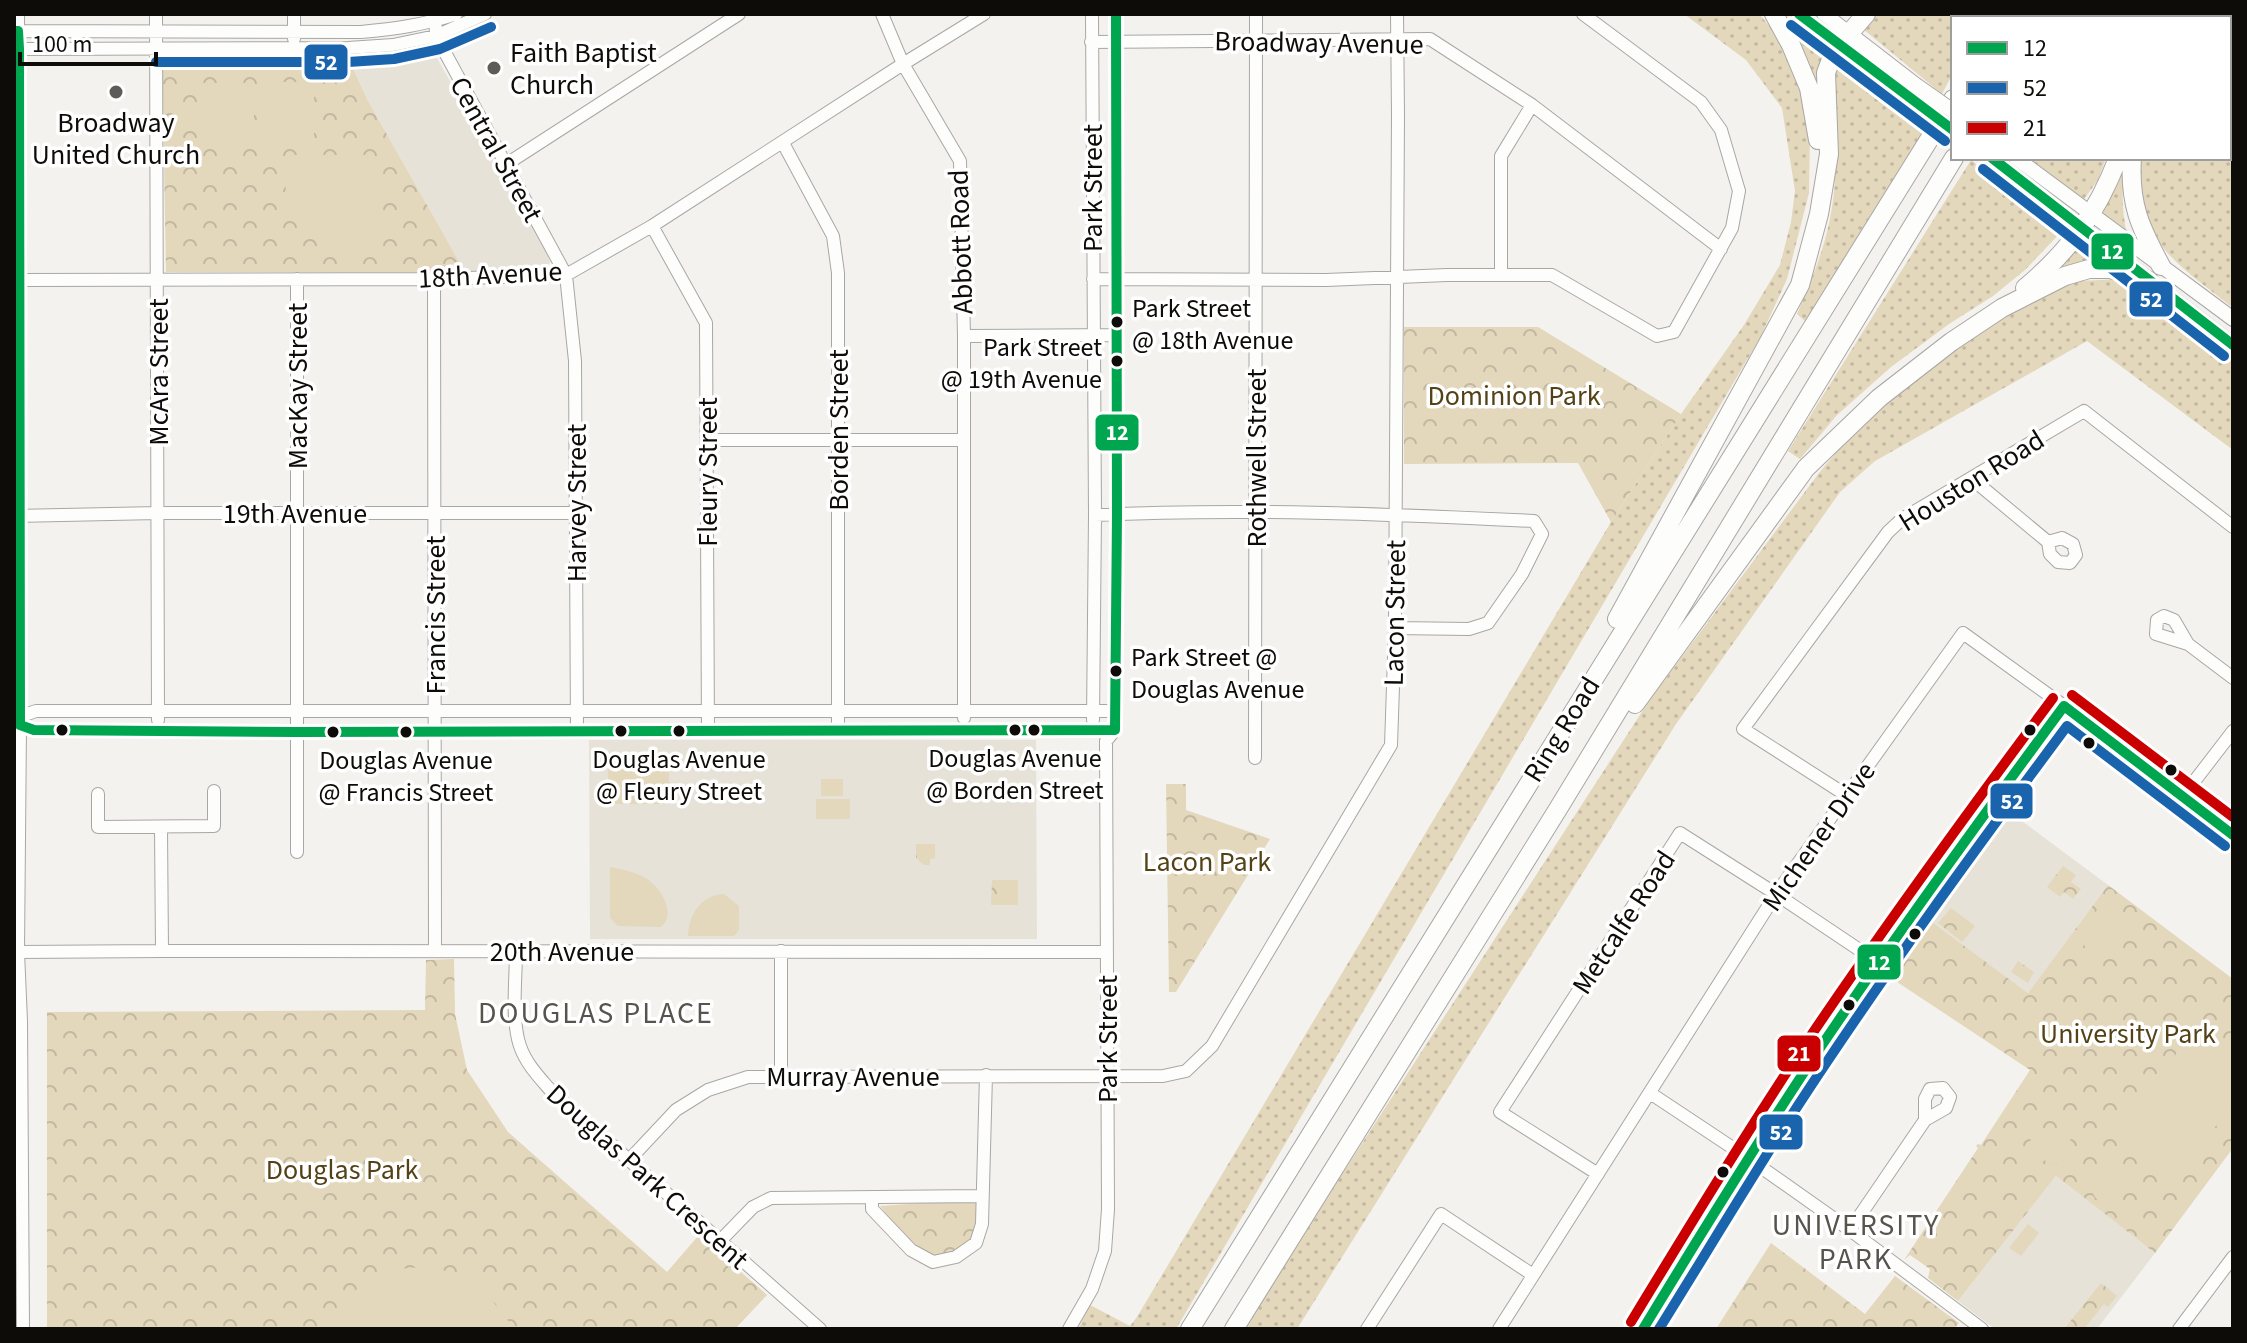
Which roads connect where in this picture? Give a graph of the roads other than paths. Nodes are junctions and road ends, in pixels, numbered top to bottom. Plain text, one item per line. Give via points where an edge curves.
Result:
1 (18, 14) edge
2 (156, 14) edge
3 (294, 14) edge
4 (456, 14) edge
5 (485, 14) edge
6 (739, 14) edge
7 (882, 14) edge
8 (984, 14) edge
9 (1092, 14) edge
10 (1116, 14) edge
11 (1256, 14) edge
12 (1397, 14) edge
13 (1583, 14) edge
14 (1774, 14) edge
15 (1799, 14) edge
16 (1824, 14) edge
17 (1866, 14) edge
18 (435, 18) edge
19 (16, 31) edge
20 (156, 32) junction
21 (294, 32) junction
22 (436, 36) junction
23 (1396, 37) junction
24 (1256, 39) junction
25 (1844, 39) junction
26 (1116, 41) junction
27 (1091, 42) junction
28 (156, 48) junction
29 (294, 48) junction
30 (16, 49) edge
31 (903, 64) junction
32 (1911, 90) junction
33 (1532, 105) junction
34 (1951, 110) edge
35 (1944, 130) edge
36 (783, 143) junction
37 (1953, 160) edge
38 (1994, 160) edge
39 (2018, 160) edge
40 (2117, 160) edge
41 (2132, 160) edge
42 (505, 165) junction
43 (1819, 214) junction
44 (2088, 221) junction
45 (652, 226) junction
46 (1721, 249) junction
47 (2155, 274) junction
48 (566, 275) junction
49 (1501, 275) junction
50 (1396, 277) junction
51 (1118, 278) junction
52 (297, 279) junction
53 (434, 279) junction
54 (1093, 279) junction
55 (1256, 279) junction
56 (19, 280) junction
57 (158, 280) junction
58 (2002, 308) junction
59 (2233, 319) edge
60 (1094, 335) junction
61 (1117, 335) junction
62 (964, 336) junction
63 (2233, 345) edge
64 (17, 378) edge
65 (839, 439) junction
66 (707, 440) junction
67 (963, 440) junction
68 (1971, 478) junction
69 (1256, 512) junction
70 (158, 513) junction
71 (298, 513) junction
72 (436, 513) junction
73 (576, 513) junction
74 (1117, 514) junction
75 (1095, 515) junction
76 (1395, 515) junction
77 (17, 516) edge
78 (2233, 527) edge
79 (2048, 542) dead end
80 (1395, 628) junction
81 (2188, 644) dead end
82 (2233, 678) edge
83 (2064, 706) junction
84 (577, 710) junction
85 (709, 710) junction
86 (838, 710) junction
87 (298, 711) junction
88 (964, 711) junction
89 (1093, 711) junction
90 (1115, 711) junction
91 (158, 712) junction
92 (435, 712) junction
93 (17, 721) edge
94 (964, 730) junction
95 (1093, 730) junction
96 (1115, 730) junction
97 (158, 731) junction
98 (434, 731) junction
99 (577, 731) junction
100 (708, 731) junction
101 (838, 731) junction
102 (2233, 731) edge
103 (297, 732) junction
104 (1106, 741) junction
105 (1255, 758) dead end
106 (1524, 789) junction
107 (214, 791) dead end
108 (98, 794) dead end
109 (1846, 795) junction
110 (2183, 796) junction
111 (1558, 809) junction
112 (161, 828) junction
113 (2233, 835) edge
114 (297, 852) dead end
115 (1776, 894) junction
116 (162, 951) junction
117 (435, 951) junction
118 (516, 951) junction
119 (781, 951) junction
120 (18, 952) junction
121 (1107, 952) junction
122 (1879, 963) junction
123 (17, 1017) edge
124 (781, 1075) junction
125 (986, 1075) junction
126 (1107, 1075) junction
127 (1650, 1093) junction
128 (1925, 1120) dead end
129 (1748, 1158) junction
130 (630, 1159) junction
131 (1598, 1174) junction
132 (982, 1196) junction
133 (872, 1198) junction
134 (1850, 1230) junction
135 (720, 1241) junction
136 (2233, 1257) edge
137 (1533, 1275) junction
138 (2183, 1328) edge
139 (23, 1329) edge
140 (820, 1329) edge
141 (1069, 1329) edge
142 (1190, 1329) edge
143 (1234, 1329) edge
144 (1367, 1329) edge
145 (1499, 1329) edge
146 (1643, 1329) edge
147 (1982, 1329) edge

1 - 19 street
2 - 20 street, McAra Street
3 - 21 street
4 - 18 street
5 - 22 street
6 - 42 street
7 - 31 street, Abbott Road
8 - 31 street, 18th Avenue
9 - 27 street, Park Street
10 - 26 street, Park Street
11 - 24 street, Rothwell Street
12 - 23 street, Lacon Street
13 - 46 street via 1701,102 1721,130 1739,191 1732,228
14 - 43 highway via 1809,88 1819,142
15 - 25 main road
16 - 25 main road
17 - 25 highway
18 - 21 street via 398,29
18 - 22 street, Central Street
19 - 20 street
19 - 30 street
20 - 21 street
20 - 28 street, McAra Street
21 - 29 street
22 - 29 street via 393,45
22 - 42 street, Central Street
23 - 24 street, Broadway Avenue
23 - 33 street, Broadway Avenue via 1430,39
23 - 50 street, Lacon Street
24 - 26 street, Broadway Avenue
24 - 55 street, Rothwell Street
25 - 32 main road
25 - 43 highway via 1826,73 1829,154
26 - 27 street, Broadway Avenue
26 - 51 street, Park Street
27 - 54 street, Park Street
28 - 29 street
28 - 30 street
28 - 57 street, McAra Street
30 - 56 street
31 - 36 street, 18th Avenue
31 - 62 street, Abbott Road via 960,161
32 - 34 main road, bridge
32 - 35 main road, bridge
33 - 46 street, Broadway Avenue
33 - 49 street via 1501,156
35 - 106 highway, Ring Road
36 - 45 street, 18th Avenue
36 - 65 street, Borden Street via 833,236
37 - 111 highway, Ring Road
38 - 44 main road
39 - 44 main road
40 - 44 highway
41 - 47 highway via 2136,212
42 - 48 street, Central Street
43 - 106 highway via 1800,285
44 - 47 main road
44 - 58 highway via 2042,274
45 - 48 street, 18th Avenue
45 - 66 street, Fleury Street via 706,323
46 - 49 street via 1674,332 1657,336 1552,275
47 - 58 highway via 2089,269
47 - 59 main road
47 - 63 main road
48 - 53 street, 18th Avenue
48 - 73 street, Harvey Street via 575,361
49 - 50 street
50 - 55 street
50 - 76 street, Lacon Street
51 - 54 street
51 - 55 street
51 - 61 street, Park Street
52 - 53 street, 18th Avenue
52 - 57 street, 18th Avenue
52 - 71 street, MacKay Street
53 - 72 street, Francis Street
54 - 60 street, Park Street
55 - 69 street, Rothwell Street
56 - 57 street, 18th Avenue
56 - 64 street
57 - 70 street, McAra Street
58 - 111 highway via 1879,398 1806,468
60 - 61 street
60 - 62 street
60 - 75 street, Park Street
61 - 74 street, Park Street
62 - 67 street, Abbott Road
64 - 77 street
65 - 66 street
65 - 67 street
65 - 86 street, Borden Street
66 - 85 street, Fleury Street
67 - 88 street, Abbott Road
68 - 78 street, Houston Road via 2084,411
68 - 79 street
68 - 109 street, Houston Road via 1888,532 1743,729
69 - 74 street
69 - 76 street
69 - 105 street, Rothwell Street
70 - 71 street, 19th Avenue
70 - 77 street, 19th Avenue
70 - 91 street, McAra Street
71 - 72 street, 19th Avenue
71 - 87 street, MacKay Street
72 - 73 street, 19th Avenue
72 - 92 street, Francis Street
73 - 84 street, Harvey Street
74 - 75 street
74 - 90 street, Park Street
75 - 89 street, Park Street
76 - 80 street, Lacon Street
76 - 80 street via 1534,521 1542,534 1488,623 1469,629
77 - 93 street
80 - 126 street, Lacon Street via 1391,745 1212,1046 1186,1071
81 - 82 street
83 - 109 street, Michener Drive via 1963,633
83 - 110 street, Michener Drive
83 - 122 street
84 - 85 street
84 - 92 street
84 - 99 street, Harvey Street
85 - 86 street
85 - 100 street, Fleury Street
86 - 88 street
86 - 101 street, Borden Street
87 - 91 street
87 - 92 street
87 - 103 street, MacKay Street
88 - 89 street
88 - 94 street, Abbott Road
89 - 90 street
89 - 95 street, Park Street
90 - 96 street, Park Street
91 - 93 street via 36,711
91 - 97 street, McAra Street
92 - 98 street, Francis Street
93 - 97 street via 34,730
93 - 120 street
94 - 95 street
94 - 101 street
95 - 96 street
95 - 104 street
96 - 104 street
97 - 103 street
98 - 99 street
98 - 103 street
98 - 117 street, Francis Street
99 - 100 street
100 - 101 street
102 - 110 street
103 - 114 street, MacKay Street
104 - 121 street, Park Street
106 - 142 highway, Ring Road
107 - 112 street via 214,826
108 - 112 street via 98,827
109 - 115 street, Michener Drive
110 - 113 street, Michener Drive
111 - 143 highway, Ring Road
112 - 116 street
115 - 122 street, Metcalfe Road
115 - 127 street, Michener Drive
115 - 131 street, Metcalfe Road via 1680,833 1500,1112
116 - 117 street, 20th Avenue
116 - 120 street, 20th Avenue
117 - 118 street, 20th Avenue
118 - 119 street, 20th Avenue
118 - 130 street, Douglas Park Crescent via 520,1045 533,1070
119 - 121 street, 20th Avenue
119 - 124 street
120 - 123 street
121 - 126 street, Park Street
122 - 129 street
123 - 139 street
124 - 125 street, Murray Avenue
124 - 130 street, Murray Avenue via 748,1077 695,1097
125 - 126 street, Murray Avenue
125 - 132 street
126 - 141 street, Park Street via 1105,1251 1092,1289
127 - 129 street
127 - 131 street, Michener Drive
128 - 134 street
129 - 134 street
129 - 146 street
130 - 135 street, Douglas Park Crescent
131 - 137 street, Michener Drive
132 - 133 street
132 - 133 street via 976,1243 956,1257 933,1262 911,1250 872,1209
133 - 135 street via 771,1198 753,1207
134 - 147 street
135 - 140 street, Douglas Park Crescent
136 - 138 street
137 - 144 street via 1441,1214
137 - 145 street, Michener Drive

